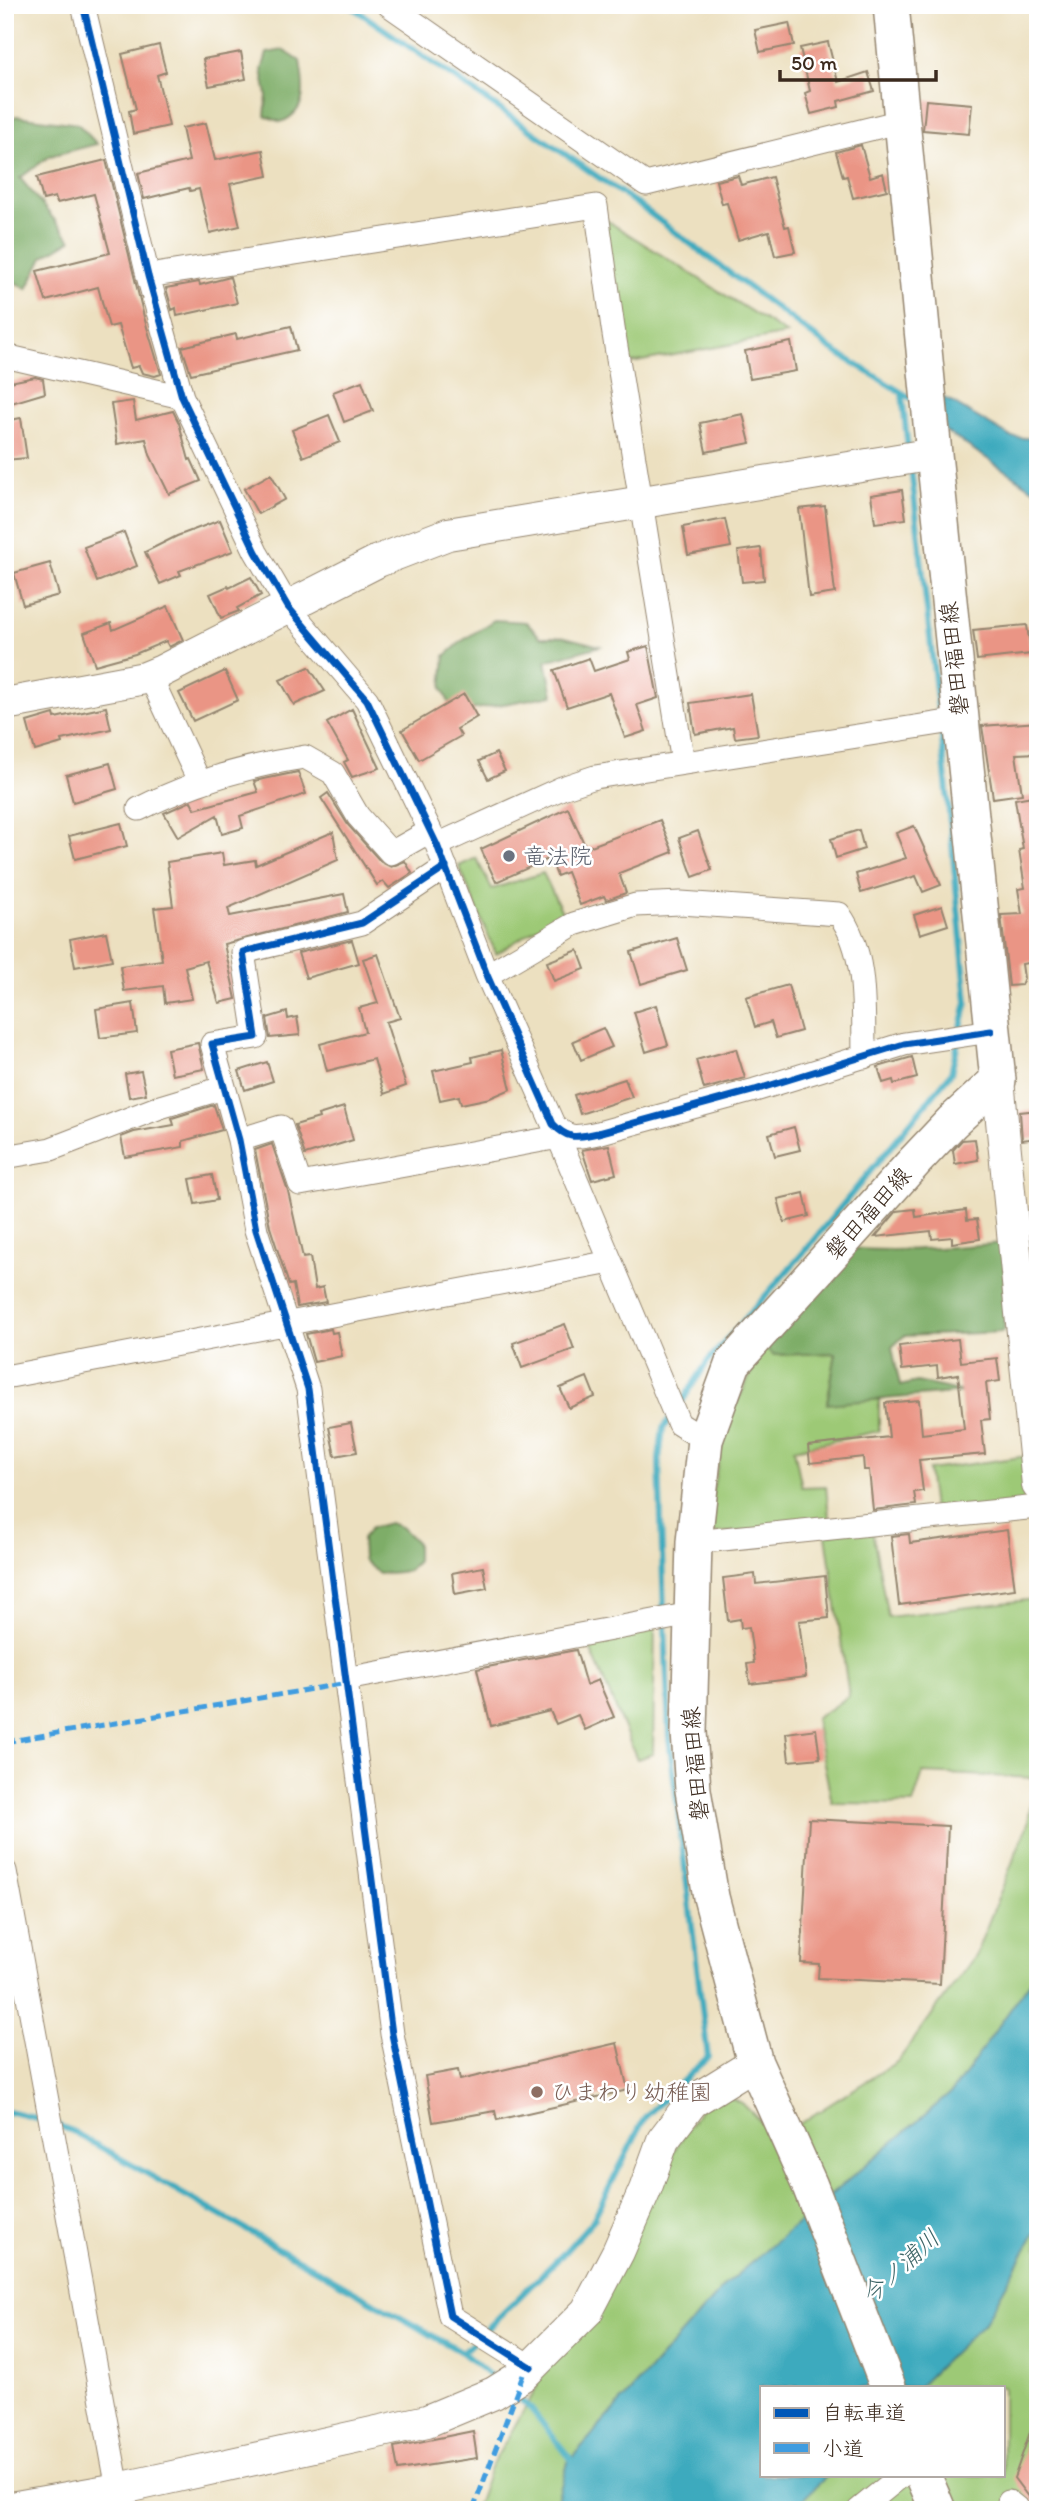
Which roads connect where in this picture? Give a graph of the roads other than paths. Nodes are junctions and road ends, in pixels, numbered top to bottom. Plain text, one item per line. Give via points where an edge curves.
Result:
1 (83, 5) edge
2 (389, 5) edge
3 (891, 5) edge
4 (902, 121) junction
5 (148, 276) junction
6 (5, 356) edge
7 (182, 397) junction
8 (930, 420) junction
9 (643, 502) junction
10 (288, 607) junction
11 (150, 676) junction
12 (5, 704) edge
13 (960, 720) junction
14 (683, 763) junction
15 (200, 783) junction
16 (139, 809) dead end
17 (434, 838) junction
18 (446, 867) junction
19 (487, 975) junction
20 (991, 1031) junction
21 (864, 1057) junction
22 (998, 1080) junction
23 (223, 1088) junction
24 (556, 1131) junction
25 (239, 1140) junction
26 (5, 1157) edge
27 (611, 1262) junction
28 (286, 1325) junction
29 (5, 1377) edge
30 (705, 1440) junction
31 (1038, 1485) edge
32 (1038, 1507) edge
33 (694, 1542) junction
34 (691, 1614) junction
35 (346, 1679) junction
36 (5, 1871) edge
37 (755, 2063) junction
38 (531, 2367) junction
39 (888, 2386) edge
40 (901, 2476) edge
41 (923, 2476) edge
42 (118, 2488) junction
43 (5, 2510) edge
44 (859, 2510) edge
45 (938, 2510) edge

1 - 5 street
2 - 4 street via 646,184
3 - 4 main road, 磐田福田線
4 - 8 main road, 磐田福田線
5 - 7 street
5 - 9 street via 596,206
6 - 7 street
7 - 10 street via 256,552
8 - 9 street
8 - 13 main road, 磐田福田線
9 - 10 street via 448,534 378,561
9 - 14 street
10 - 11 street
10 - 17 street via 367,700
11 - 12 street
11 - 15 street
13 - 14 street
13 - 20 main road, 磐田福田線
14 - 17 street via 595,777
15 - 16 street
15 - 17 street via 305,757 333,773 358,816 391,853
17 - 18 street
18 - 19 street
18 - 23 street via 362,923 243,952 256,1037 212,1044
19 - 21 street via 574,924 636,905 681,903 839,914 848,925 858,958
19 - 24 street
20 - 21 street via 904,1044
20 - 22 main road, 磐田福田線
21 - 24 street via 598,1133 576,1138
22 - 30 main road, 磐田福田線 via 916,1160 733,1363
22 - 31 street
23 - 25 street
23 - 26 street via 51,1149
24 - 25 street via 300,1184 281,1127
24 - 27 street
25 - 28 street via 256,1230
27 - 28 street
27 - 30 street via 679,1424
28 - 29 street
28 - 35 street via 308,1389
30 - 33 main road, 磐田福田線
32 - 33 street
33 - 34 main road, 磐田福田線
34 - 35 street
34 - 37 main road, 磐田福田線 via 693,1790 711,1897
35 - 38 street via 392,2034 450,2316
36 - 42 street
37 - 38 street via 692,2102 663,2140 618,2252 587,2311
37 - 39 main road, 磐田福田線 via 810,2186
38 - 42 street via 495,2393 428,2421
40 - 44 street
41 - 45 main road
42 - 43 street

